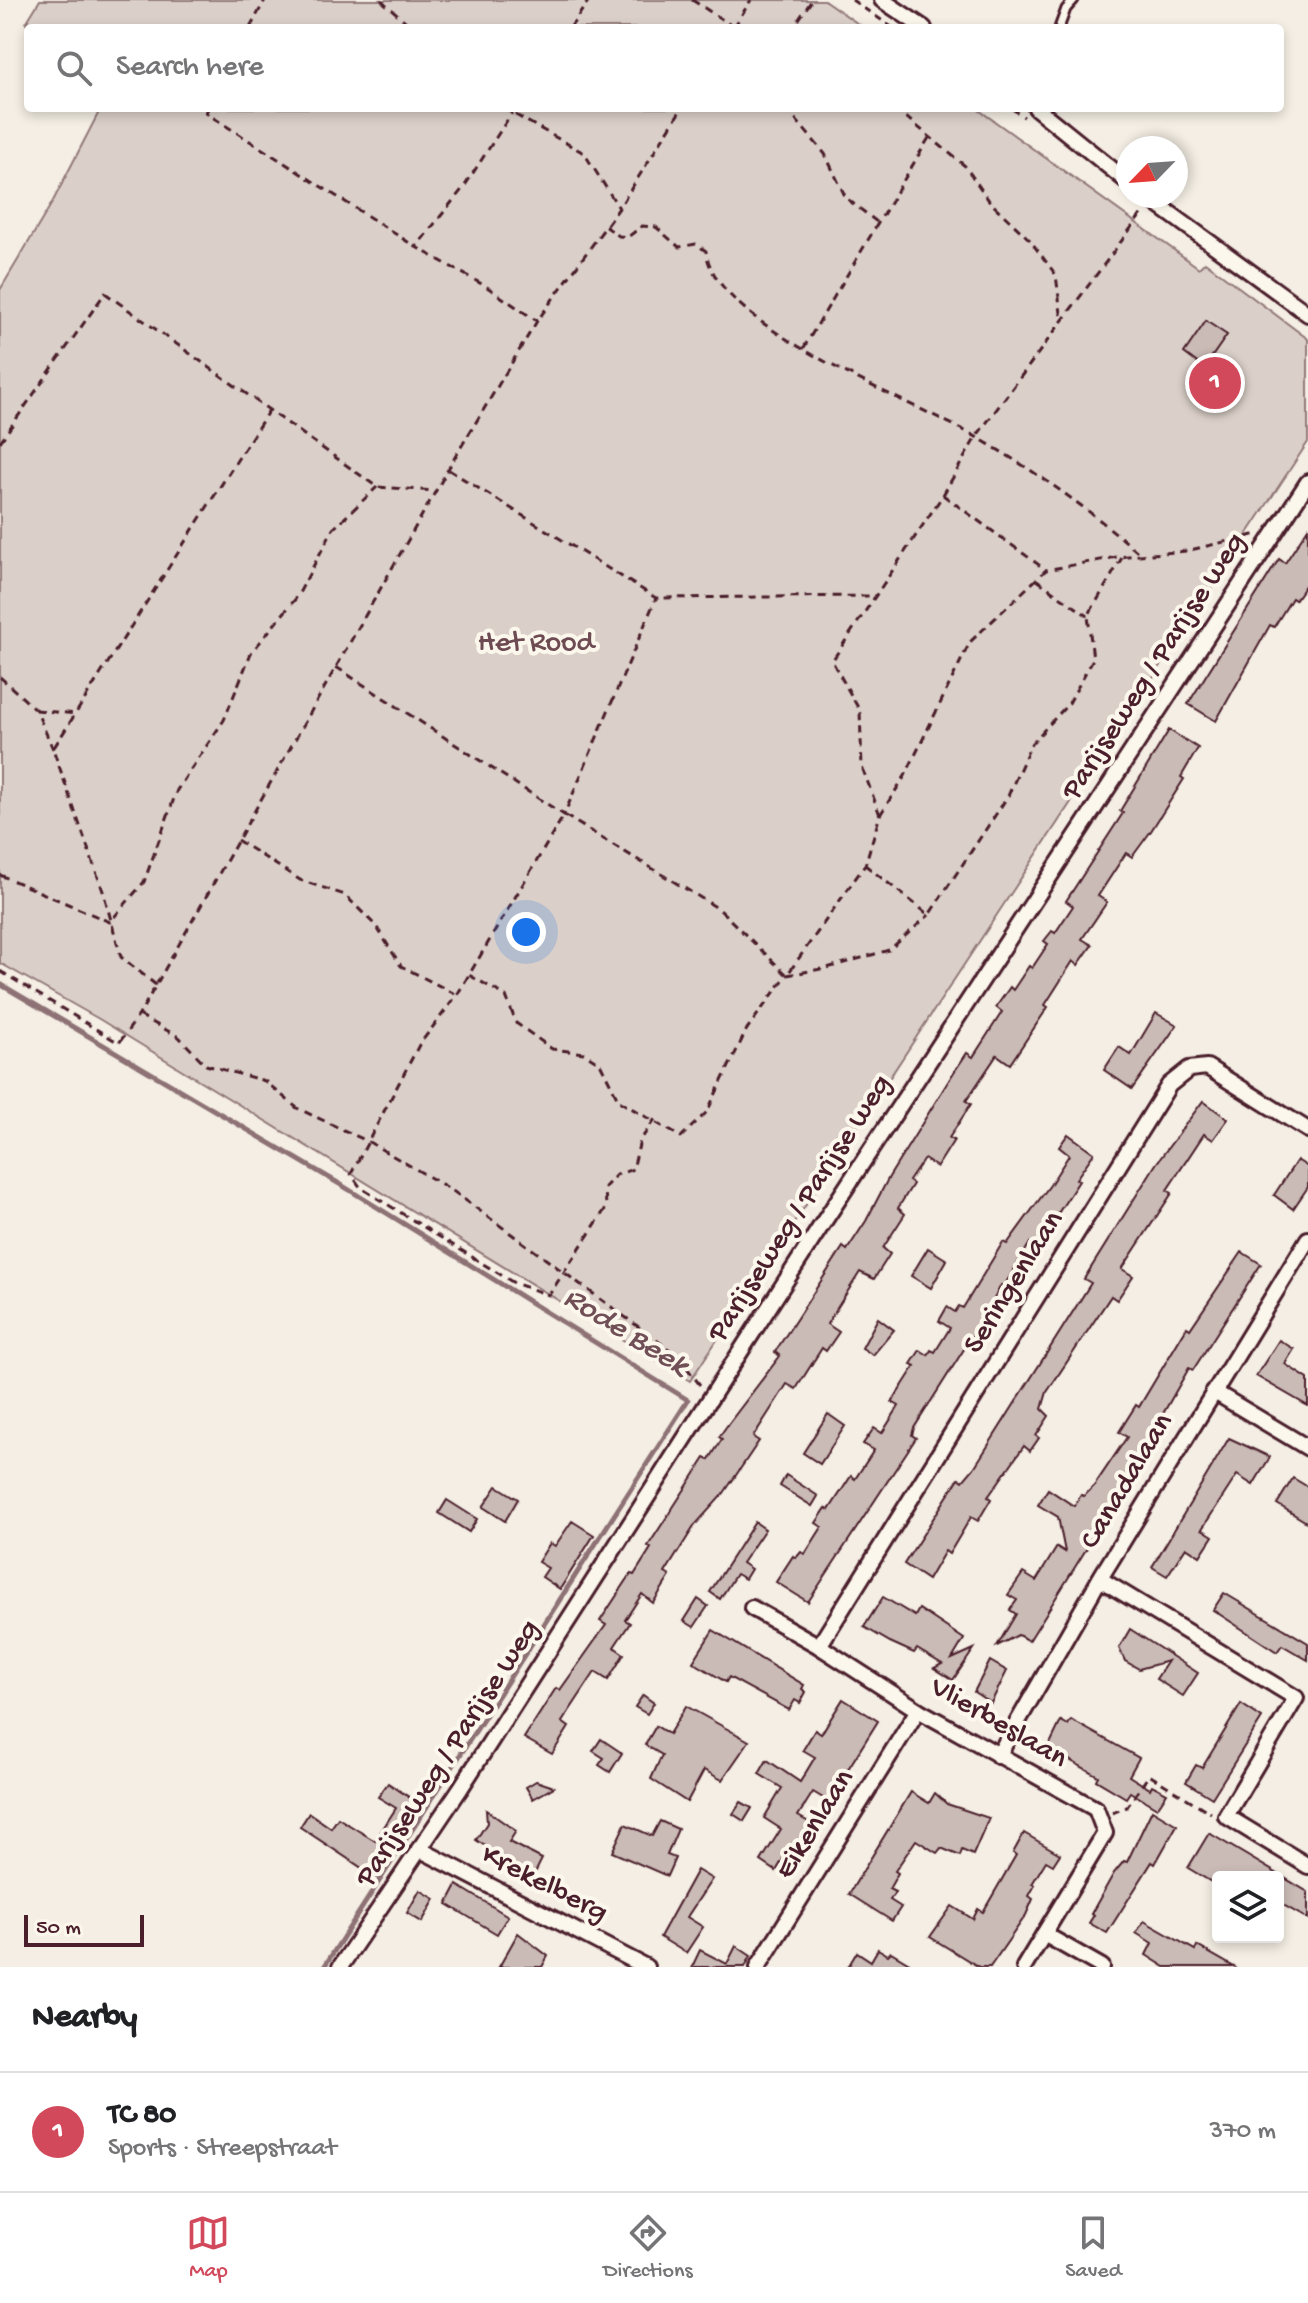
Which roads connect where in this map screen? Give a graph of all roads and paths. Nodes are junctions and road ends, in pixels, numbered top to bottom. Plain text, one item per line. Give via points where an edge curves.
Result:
1 (265, 0) edge
2 (381, 0) edge
3 (589, 0) edge
4 (692, 0) edge
5 (751, 0) edge
6 (812, 0) edge
7 (852, 0) edge
8 (882, 0) edge
9 (1074, 0) edge
10 (797, 22) joint
11 (252, 24) edge
12 (408, 24) edge
13 (573, 24) edge
14 (727, 24) edge
15 (736, 24) edge
16 (794, 24) edge
17 (887, 24) edge
18 (918, 24) edge
19 (1060, 24) edge
20 (206, 112) edge
21 (508, 112) edge
22 (679, 112) edge
23 (789, 112) edge
24 (900, 112) edge
25 (1041, 112) edge
26 (510, 114) junction
27 (930, 135) junction
28 (1116, 172) edge
29 (619, 208) junction
30 (1142, 208) edge
31 (1157, 208) edge
32 (878, 223) junction
33 (605, 226) junction
34 (416, 247) junction
35 (1308, 314) edge
36 (537, 321) junction
37 (1062, 322) junction
38 (803, 349) junction
39 (269, 410) junction
40 (976, 437) junction
41 (0, 442) edge
42 (448, 469) junction
43 (1308, 482) edge
44 (377, 487) junction
45 (435, 491) junction
46 (943, 495) junction
47 (1258, 533) dead end
48 (1141, 555) junction
49 (1123, 556) junction
50 (1046, 570) junction
51 (1037, 580) junction
52 (873, 596) junction
53 (656, 598) junction
54 (1088, 616) junction
55 (335, 667) junction
56 (0, 677) edge
57 (36, 710) junction
58 (77, 714) junction
59 (53, 749) junction
60 (564, 815) junction
61 (880, 815) junction
62 (237, 840) junction
63 (865, 865) junction
64 (0, 875) edge
65 (929, 915) junction
66 (110, 922) junction
67 (0, 971) edge
68 (469, 975) junction
69 (787, 975) junction
70 (156, 985) junction
71 (457, 995) junction
72 (139, 1015) junction
73 (655, 1119) junction
74 (1308, 1130) edge
75 (369, 1142) junction
76 (1308, 1239) edge
77 (564, 1273) junction
78 (1213, 1391) junction
79 (710, 1397) junction
80 (1308, 1448) edge
81 (1100, 1579) junction
82 (752, 1608) dead end
83 (819, 1646) junction
84 (918, 1710) junction
85 (998, 1756) junction
86 (1226, 1816) junction
87 (1099, 1818) junction
88 (419, 1849) junction
89 (1308, 1866) edge
90 (1044, 1934) junction
91 (340, 1967) edge
92 (646, 1967) edge
93 (758, 1967) edge
94 (1024, 1967) edge
95 (1102, 1967) edge

1 - 11 path
2 - 12 path
3 - 13 path
4 - 14 path
5 - 15 path
6 - 10 path
7 - 17 path
8 - 18 street
9 - 19 lane
10 - 16 path
20 - 34 path
21 - 26 path
22 - 29 path
23 - 32 path via 825,154 846,198
24 - 27 path
25 - 28 street
26 - 29 path via 584,153
26 - 34 path via 464,187
27 - 32 path
27 - 37 path via 965,166 1056,275
29 - 33 path
30 - 37 path
31 - 35 street
32 - 38 path
33 - 36 path
33 - 38 path via 628,237 642,226 656,227 679,247 696,244 706,251 708,269 745,311
34 - 36 path
36 - 42 path
37 - 40 path
38 - 40 path
39 - 41 path via 105,293
39 - 44 path
39 - 58 path
40 - 46 path
40 - 48 path via 1093,512
42 - 45 path
42 - 53 path
43 - 79 street, Parijseweg / Parijse weg
44 - 45 path
44 - 66 path via 333,529 297,597 251,653 224,720 177,790 144,882
45 - 55 path
46 - 50 path
46 - 52 path
47 - 48 path via 1186,551
48 - 49 path
49 - 50 path
49 - 54 path
50 - 51 path
51 - 54 path
51 - 61 path via 970,642 905,776
52 - 53 path
52 - 61 path via 832,661 860,711 860,758
53 - 60 path
54 - 65 path via 1093,659 1069,703 1031,744 1008,796
55 - 60 path
55 - 62 path
56 - 57 path
57 - 58 path
57 - 59 path
58 - 59 path
59 - 66 path
60 - 68 path
60 - 69 path via 719,909
61 - 63 path
62 - 70 path
62 - 71 path via 300,880 345,895 376,926 401,966
63 - 65 path
63 - 69 path
64 - 66 path
65 - 69 path via 889,950
66 - 70 path via 121,957
67 - 72 path via 119,1043
68 - 71 path
68 - 73 path via 506,996 516,1023 552,1049 584,1053 600,1063 619,1101
69 - 73 path via 747,1029 707,1112 681,1137
70 - 72 path
71 - 75 path via 419,1045
72 - 75 path via 179,1037 206,1065 265,1081 297,1108
73 - 77 path via 640,1141 633,1169 616,1175 605,1187 606,1208
74 - 83 street, Seringenlaan via 1207,1067 1189,1069 1169,1085
75 - 77 path via 450,1189
75 - 77 path via 351,1174 361,1188 514,1283 549,1295
76 - 78 street, Canadalaan
77 - 79 path via 677,1355
78 - 80 street
78 - 81 street, Canadalaan
79 - 88 street, Parijseweg / Parijse weg
81 - 85 street, Canadalaan
81 - 86 street via 1296,1698
82 - 83 street, Vlierbeslaan
83 - 84 street, Vlierbeslaan
84 - 85 street, Vlierbeslaan
84 - 93 street, Eikenlaan
85 - 87 street, Vlierbeslaan via 1096,1809
86 - 87 path via 1217,1817 1149,1775 1127,1807
86 - 89 street
87 - 90 street via 1105,1833
88 - 91 street, Parijseweg / Parijse weg
88 - 92 street, Krekelberg
90 - 94 street
90 - 95 street

